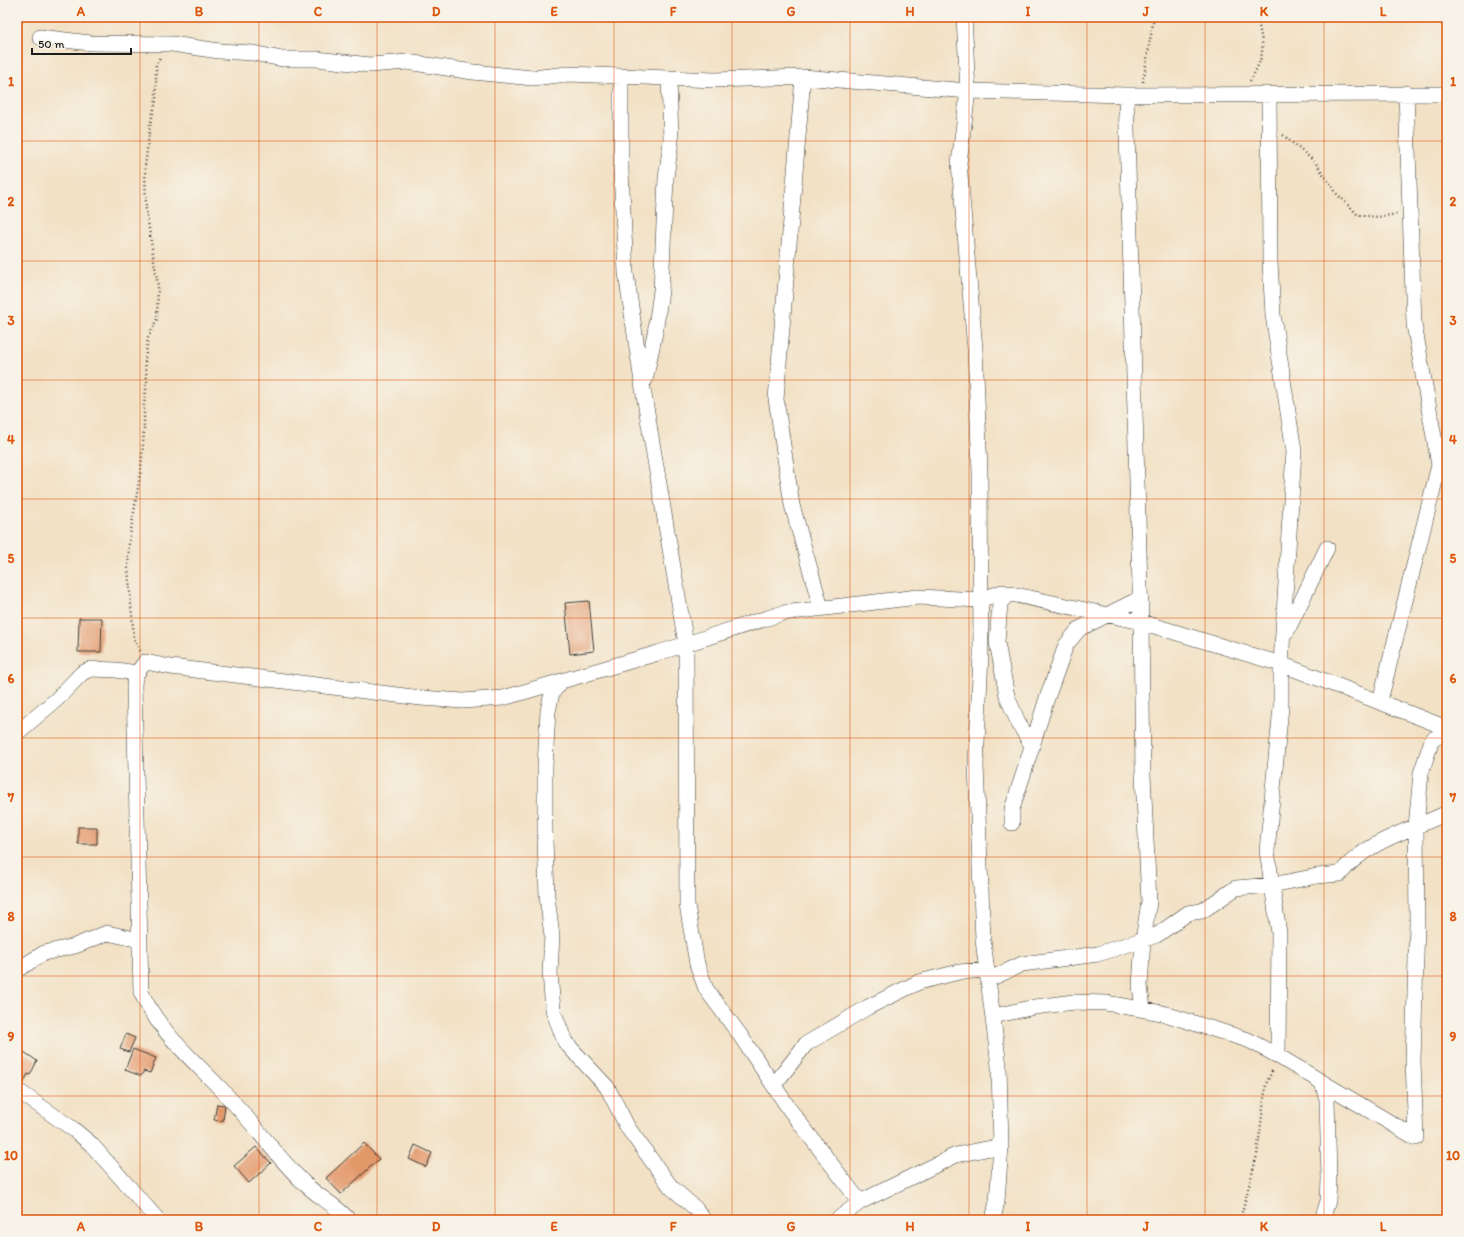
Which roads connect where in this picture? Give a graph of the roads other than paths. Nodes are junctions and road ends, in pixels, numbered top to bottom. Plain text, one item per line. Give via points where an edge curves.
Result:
1 (964, 17) edge
2 (40, 37) dead end
3 (621, 76) junction
4 (803, 77) junction
5 (669, 78) junction
6 (968, 91) junction
7 (1406, 93) junction
8 (1447, 94) edge
9 (1133, 95) junction
10 (1269, 95) junction
11 (643, 389) junction
12 (1327, 548) dead end
13 (1009, 593) junction
14 (1141, 598) junction
15 (980, 600) junction
16 (821, 608) junction
17 (1108, 616) junction
18 (1141, 622) junction
19 (1283, 641) junction
20 (686, 644) junction
21 (1281, 664) junction
22 (141, 667) junction
23 (562, 681) junction
24 (1380, 701) junction
25 (1447, 730) edge
26 (17, 733) edge
27 (1032, 746) junction
28 (1447, 813) edge
29 (1012, 822) dead end
30 (1416, 827) junction
31 (1272, 886) junction
32 (140, 940) junction
33 (1142, 940) junction
34 (17, 970) edge
35 (988, 975) junction
36 (1143, 1009) junction
37 (993, 1016) junction
38 (1278, 1056) junction
39 (1322, 1083) junction
40 (774, 1085) junction
41 (17, 1090) edge
42 (1001, 1146) junction
43 (860, 1202) junction
44 (158, 1220) edge
45 (349, 1220) edge
46 (704, 1220) edge
47 (837, 1220) edge
48 (993, 1220) edge
49 (1322, 1220) edge

1 - 6 street
2 - 3 street via 90,42 172,44 253,53 282,59 316,59 370,65 407,62 532,78 568,74
3 - 5 street
3 - 11 street via 621,172 626,273
4 - 5 street via 714,80
4 - 6 street
4 - 16 street via 776,399 792,505
5 - 11 street via 671,141 666,178 661,291
6 - 9 street
6 - 15 street via 959,163 974,348 980,472
7 - 8 street
7 - 10 street
7 - 24 street via 1414,324 1439,465
9 - 10 street
9 - 14 street
10 - 19 street via 1270,262 1273,314 1294,451
11 - 20 street
12 - 19 street via 1301,598
13 - 15 street via 1002,592
13 - 17 street
13 - 27 street via 1000,603 997,642 1008,696 1018,722
14 - 17 street
14 - 18 street
15 - 16 street via 918,597
15 - 35 street via 981,654 976,765 983,940
16 - 20 street via 783,613
17 - 18 street
17 - 27 street via 1079,629 1066,644
18 - 21 street
18 - 33 street via 1143,775 1149,902
19 - 21 street
20 - 23 street
20 - 40 street via 688,905 696,964 706,989
21 - 24 street
21 - 31 street via 1281,707 1267,851
22 - 23 street via 171,667 282,682 463,701 503,698
22 - 26 street via 91,669 82,673 56,700
22 - 32 street via 135,676 134,694
23 - 46 street via 550,699 545,766 544,839 552,936 550,973 553,1010 565,1042 607,1087 628,1128 671,1187 695,1208
24 - 25 street
25 - 30 street via 1432,740 1420,773
27 - 29 street via 1012,809
28 - 30 street
30 - 31 street via 1396,834 1365,851 1340,874 1317,876
30 - 39 street via 1417,923 1413,1061 1416,1138
31 - 33 street via 1236,888 1202,911 1188,913 1157,935
31 - 38 street via 1279,933
32 - 34 street via 108,933 75,946 44,953
32 - 45 street via 141,992 147,1007 187,1056 217,1084 303,1182
33 - 35 street via 1098,954 1022,964
33 - 36 street via 1140,986
35 - 37 street
35 - 40 street via 959,972 918,982 868,1007 806,1044
36 - 37 street via 1106,1003 1074,1002
36 - 38 street via 1205,1025 1248,1040
37 - 42 street via 999,1066
38 - 39 street
39 - 49 street via 1327,1099 1329,1179 1328,1201
40 - 43 street
41 - 44 street via 91,1144
42 - 43 street via 956,1155
42 - 48 street
43 - 47 street

